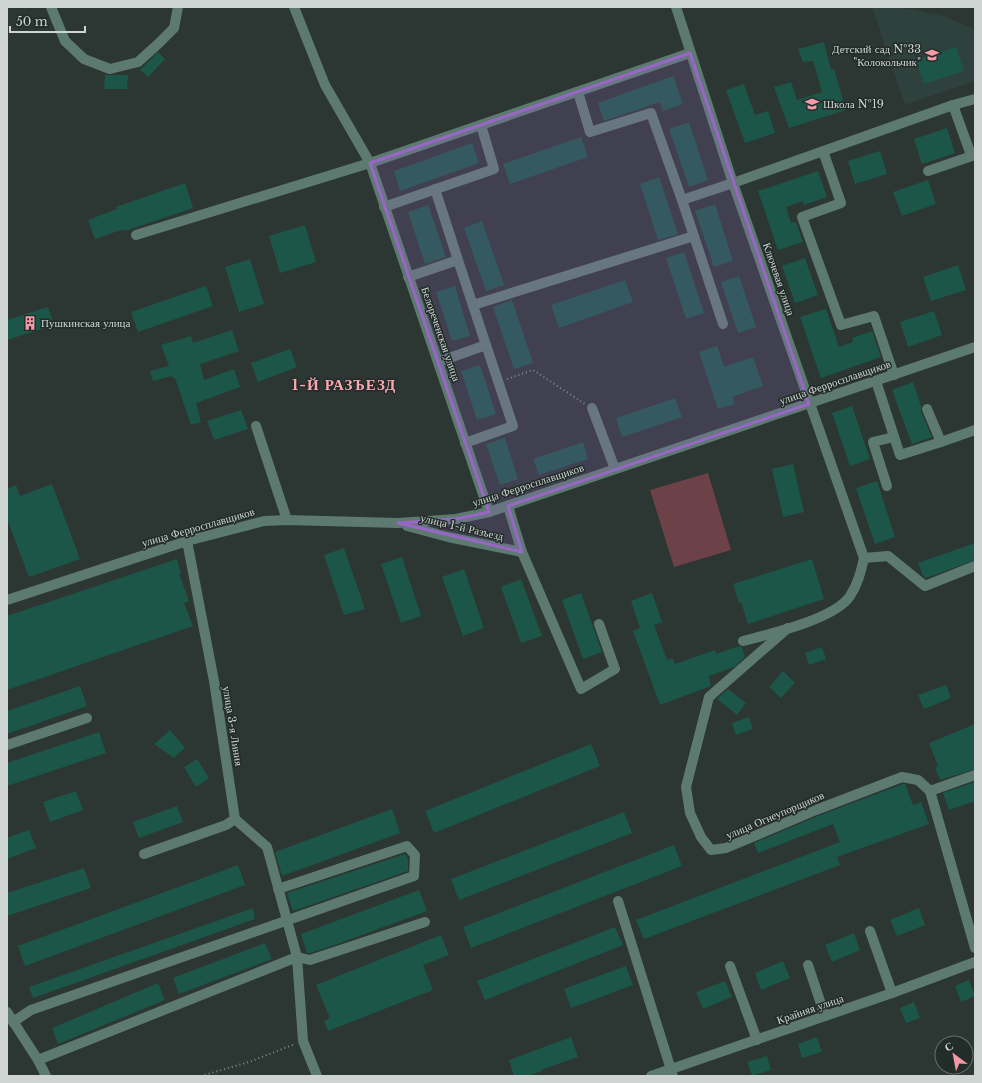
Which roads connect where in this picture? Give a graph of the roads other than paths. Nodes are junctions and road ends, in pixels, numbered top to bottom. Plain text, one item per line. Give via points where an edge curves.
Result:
1 (51, 7) edge
2 (178, 7) edge
3 (294, 7) edge
4 (676, 7) edge
5 (690, 53) junction
6 (578, 92) junction
7 (975, 99) edge
8 (953, 105) junction
9 (480, 125) junction
10 (824, 151) junction
11 (973, 155) edge
12 (370, 163) junction
13 (928, 171) dead end
14 (733, 184) junction
15 (436, 189) junction
16 (682, 200) junction
17 (384, 207) junction
18 (136, 235) dead end
19 (694, 236) junction
20 (458, 260) junction
21 (408, 277) junction
22 (473, 305) junction
23 (723, 324) dead end
24 (486, 345) junction
25 (975, 347) edge
26 (438, 362) junction
27 (894, 374) junction
28 (876, 381) junction
29 (809, 404) junction
30 (592, 408) road end
31 (927, 408) dead end
32 (256, 426) dead end
33 (975, 430) edge
34 (894, 436) junction
35 (941, 442) junction
36 (465, 443) junction
37 (615, 470) junction
38 (888, 486) dead end
39 (508, 506) junction
40 (489, 512) junction
41 (287, 520) junction
42 (398, 523) junction
43 (187, 541) junction
44 (522, 552) junction
45 (864, 558) junction
46 (975, 566) edge
47 (7, 600) edge
48 (599, 624) dead end
49 (788, 628) junction
50 (743, 641) dead end
51 (87, 718) dead end
52 (7, 745) edge
53 (975, 775) edge
54 (930, 791) junction
55 (235, 819) junction
56 (144, 854) dead end
57 (278, 889) junction
58 (618, 901) dead end
59 (287, 920) junction
60 (425, 922) dead end
61 (870, 931) dead end
62 (975, 948) edge
63 (297, 957) junction
64 (975, 962) edge
65 (808, 965) dead end
66 (730, 966) dead end
67 (892, 993) junction
68 (7, 1012) edge
69 (825, 1016) junction
70 (13, 1022) junction
71 (757, 1040) junction
72 (38, 1060) junction
73 (672, 1073) edge
74 (46, 1076) edge
75 (317, 1076) edge
76 (651, 1076) edge

1 - 2 street via 65,41 84,59 110,69 138,62 158,44 174,28
3 - 12 street, Белореченская улица via 325,85
4 - 5 street, Ключевая улица
5 - 6 street
5 - 14 street, Ключевая улица
6 - 9 street
6 - 16 street via 590,132 651,113
7 - 8 street
8 - 10 street
8 - 11 street
9 - 12 street
9 - 15 street via 494,169
10 - 14 street
10 - 27 street via 841,203 802,217 841,325 874,316
11 - 13 street
12 - 17 street, Белореченская улица
12 - 18 street
14 - 16 street
14 - 29 street, Ключевая улица
15 - 17 street
15 - 20 street
16 - 19 street
17 - 21 street, Белореченская улица
19 - 22 street
19 - 23 street
20 - 21 street
20 - 22 street
21 - 26 street, Белореченская улица
22 - 24 street
24 - 26 street
24 - 36 street via 513,426
25 - 27 street, улица Ферросплавщиков
26 - 36 street, Белореченская улица
27 - 28 street, улица Ферросплавщиков
28 - 29 street, улица Ферросплавщиков
28 - 34 street
29 - 37 street, улица Ферросплавщиков
29 - 45 street, Ключевая улица
30 - 37 street
31 - 35 street
32 - 41 street
33 - 35 street
34 - 35 street via 900,455
34 - 38 street via 873,442
36 - 40 street, Белореченская улица
37 - 39 street, улица Ферросплавщиков
39 - 40 street, улица Ферросплавщиков
39 - 44 street
40 - 42 street, улица Ферросплавщиков via 456,519
41 - 42 street, улица Ферросплавщиков
41 - 43 street, улица Ферросплавщиков via 264,521
42 - 44 street, улица 1-й Разъезд via 448,537
43 - 47 street, улица Ферросплавщиков
43 - 55 street, улица 3-я Линия via 214,681
44 - 48 street via 581,689 615,669
45 - 46 street via 888,556 924,586
45 - 49 street via 860,576 850,597 833,611
49 - 50 street
49 - 54 street, улица Огнеупорщиков via 709,697 686,787 690,813 701,837 711,850 726,848 902,777 918,780
51 - 52 street
53 - 54 street
54 - 62 street
55 - 56 street via 226,825
55 - 57 street via 267,847
57 - 59 street
57 - 59 street via 408,846 415,855 414,876
58 - 73 street
59 - 63 street
59 - 70 street via 31,1010
60 - 63 street via 310,960
61 - 67 street
63 - 72 street
63 - 75 street via 302,1041
64 - 67 street, Крайняя улица
65 - 69 street
66 - 71 street
67 - 69 street, Крайняя улица
68 - 70 street
69 - 71 street, Крайняя улица
70 - 72 street
71 - 73 street, Крайняя улица
72 - 74 street
73 - 76 street, Крайняя улица

